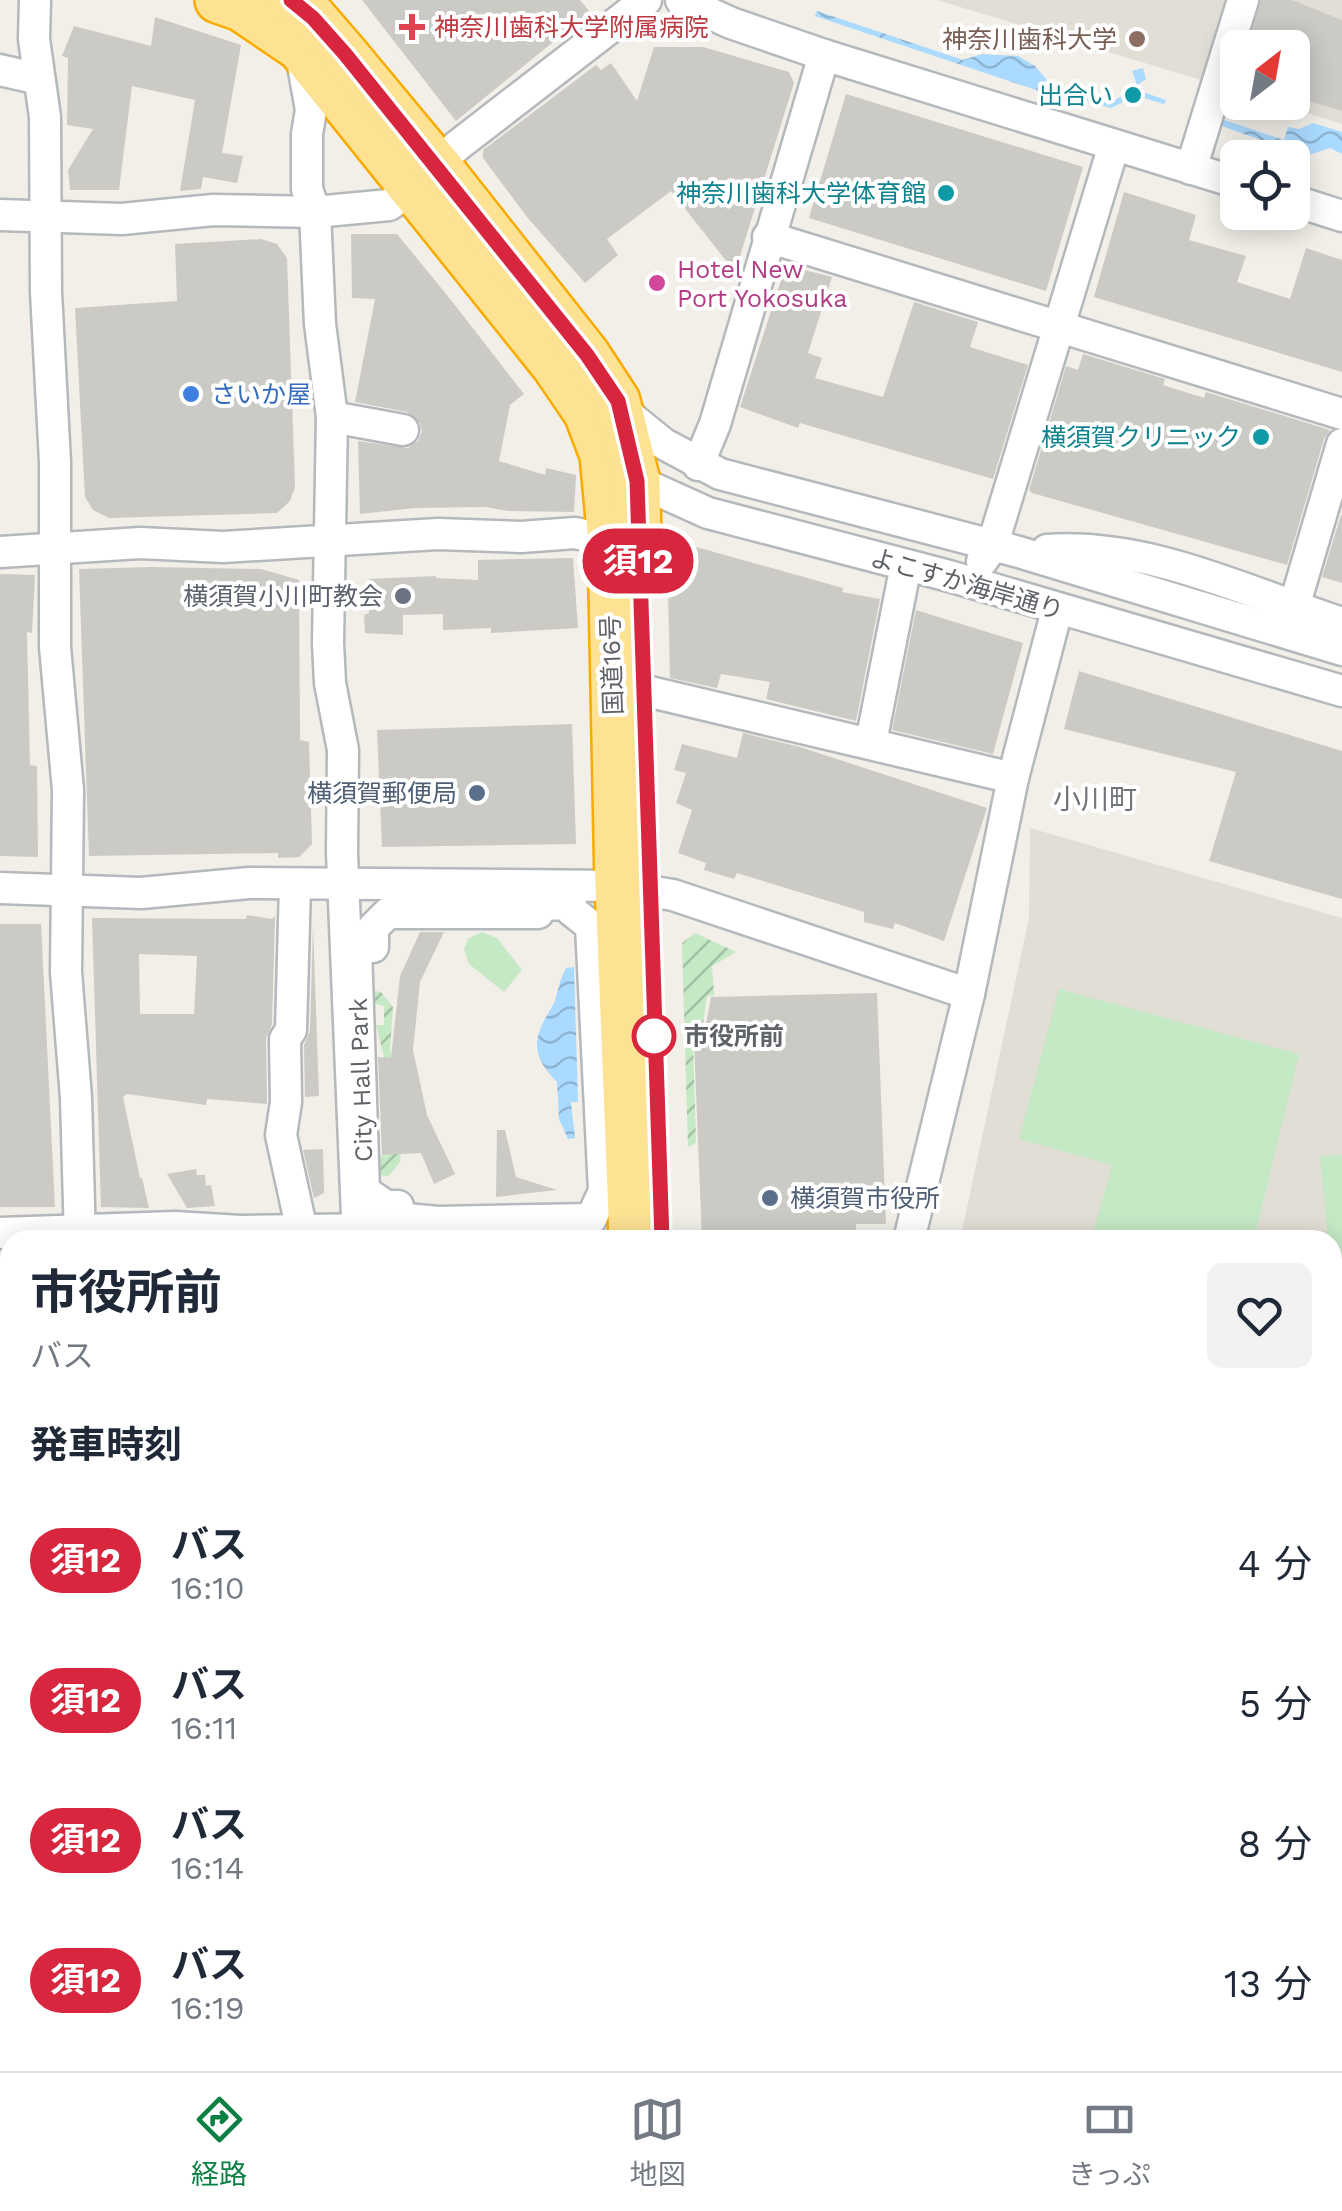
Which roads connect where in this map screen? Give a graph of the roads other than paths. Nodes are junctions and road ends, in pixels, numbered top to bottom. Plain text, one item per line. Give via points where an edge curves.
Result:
1 (35, 0) edge
2 (218, 0) edge
3 (292, 0) edge
4 (646, 0) edge
5 (681, 0) edge
6 (1243, 0) edge
7 (300, 48) junction
8 (824, 55) junction
9 (0, 70) edge
10 (39, 79) junction
11 (1114, 145) junction
12 (1191, 169) junction
13 (426, 177) junction
14 (1220, 178) edge
15 (1310, 206) edge
16 (315, 212) junction
17 (0, 215) edge
18 (45, 216) junction
19 (1342, 216) edge
20 (768, 237) junction
21 (1058, 326) junction
22 (618, 401) junction
23 (1342, 414) edge
24 (332, 417) junction
25 (403, 430) dead end
26 (1342, 444) edge
27 (698, 464) junction
28 (620, 468) junction
29 (330, 539) junction
30 (610, 542) junction
31 (1005, 549) junction
32 (56, 550) junction
33 (0, 552) edge
34 (906, 564) junction
35 (968, 582) junction
36 (1294, 608) junction
37 (1057, 610) junction
38 (1342, 622) edge
39 (1342, 650) edge
40 (642, 690) junction
41 (1342, 692) edge
42 (871, 742) junction
43 (1013, 778) junction
44 (294, 886) junction
45 (344, 886) junction
46 (0, 888) edge
47 (634, 889) junction
48 (67, 890) junction
49 (591, 926) joint
50 (969, 994) junction
51 (80, 1230) edge
52 (133, 1230) edge
53 (218, 1230) edge
54 (302, 1230) edge
55 (358, 1230) edge
56 (642, 1230) edge
57 (911, 1230) edge

1 - 10 street
2 - 7 highway, 国道16号 via 242,8
3 - 13 highway, 国道16号 via 345,54
4 - 13 street
5 - 8 street
6 - 12 street
7 - 13 highway, 国道16号
7 - 16 street via 311,110 307,189
8 - 11 street
8 - 20 street
9 - 10 street
10 - 18 street
11 - 12 street
11 - 21 street
12 - 14 street
13 - 16 street via 389,206
13 - 22 highway, 国道16号 via 587,355
13 - 28 highway, 国道16号
15 - 19 street
16 - 18 street
16 - 24 street
17 - 18 street
18 - 32 street
20 - 21 street
20 - 27 street
21 - 23 street
21 - 31 street
22 - 27 street, よこすか海岸通り via 664,444
22 - 28 highway, 国道16号
24 - 25 street
24 - 29 street
26 - 36 street
27 - 31 street, よこすか海岸通り
28 - 30 highway, 国道16号
28 - 34 street, よこすか海岸通り via 708,513
28 - 40 highway, 国道16号
29 - 30 street via 576,533
29 - 32 street
29 - 45 street via 328,643 343,750
30 - 47 highway, 国道16号
31 - 35 street
31 - 36 street via 1075,548 1152,558
31 - 39 street, よこすか海岸通り
32 - 33 street
32 - 48 street
34 - 35 street, よこすか海岸通り
34 - 42 street
35 - 37 street, よこすか海岸通り
36 - 38 street
37 - 41 street, よこすか海岸通り
37 - 43 street
40 - 42 street
40 - 47 highway, 国道16号
42 - 43 street
43 - 50 street
44 - 45 street
44 - 48 street
44 - 54 street via 281,1135
45 - 47 street
45 - 55 street
46 - 48 street
47 - 50 street
47 - 56 highway, 国道16号
48 - 51 street
49 - 49 street, City Hall Park via 604,1191 591,1219 396,1218 398,1206 364,1191 356,948 374,947 373,928 388,914 538,913 539,904 571,905
50 - 57 street
52 - 53 street

